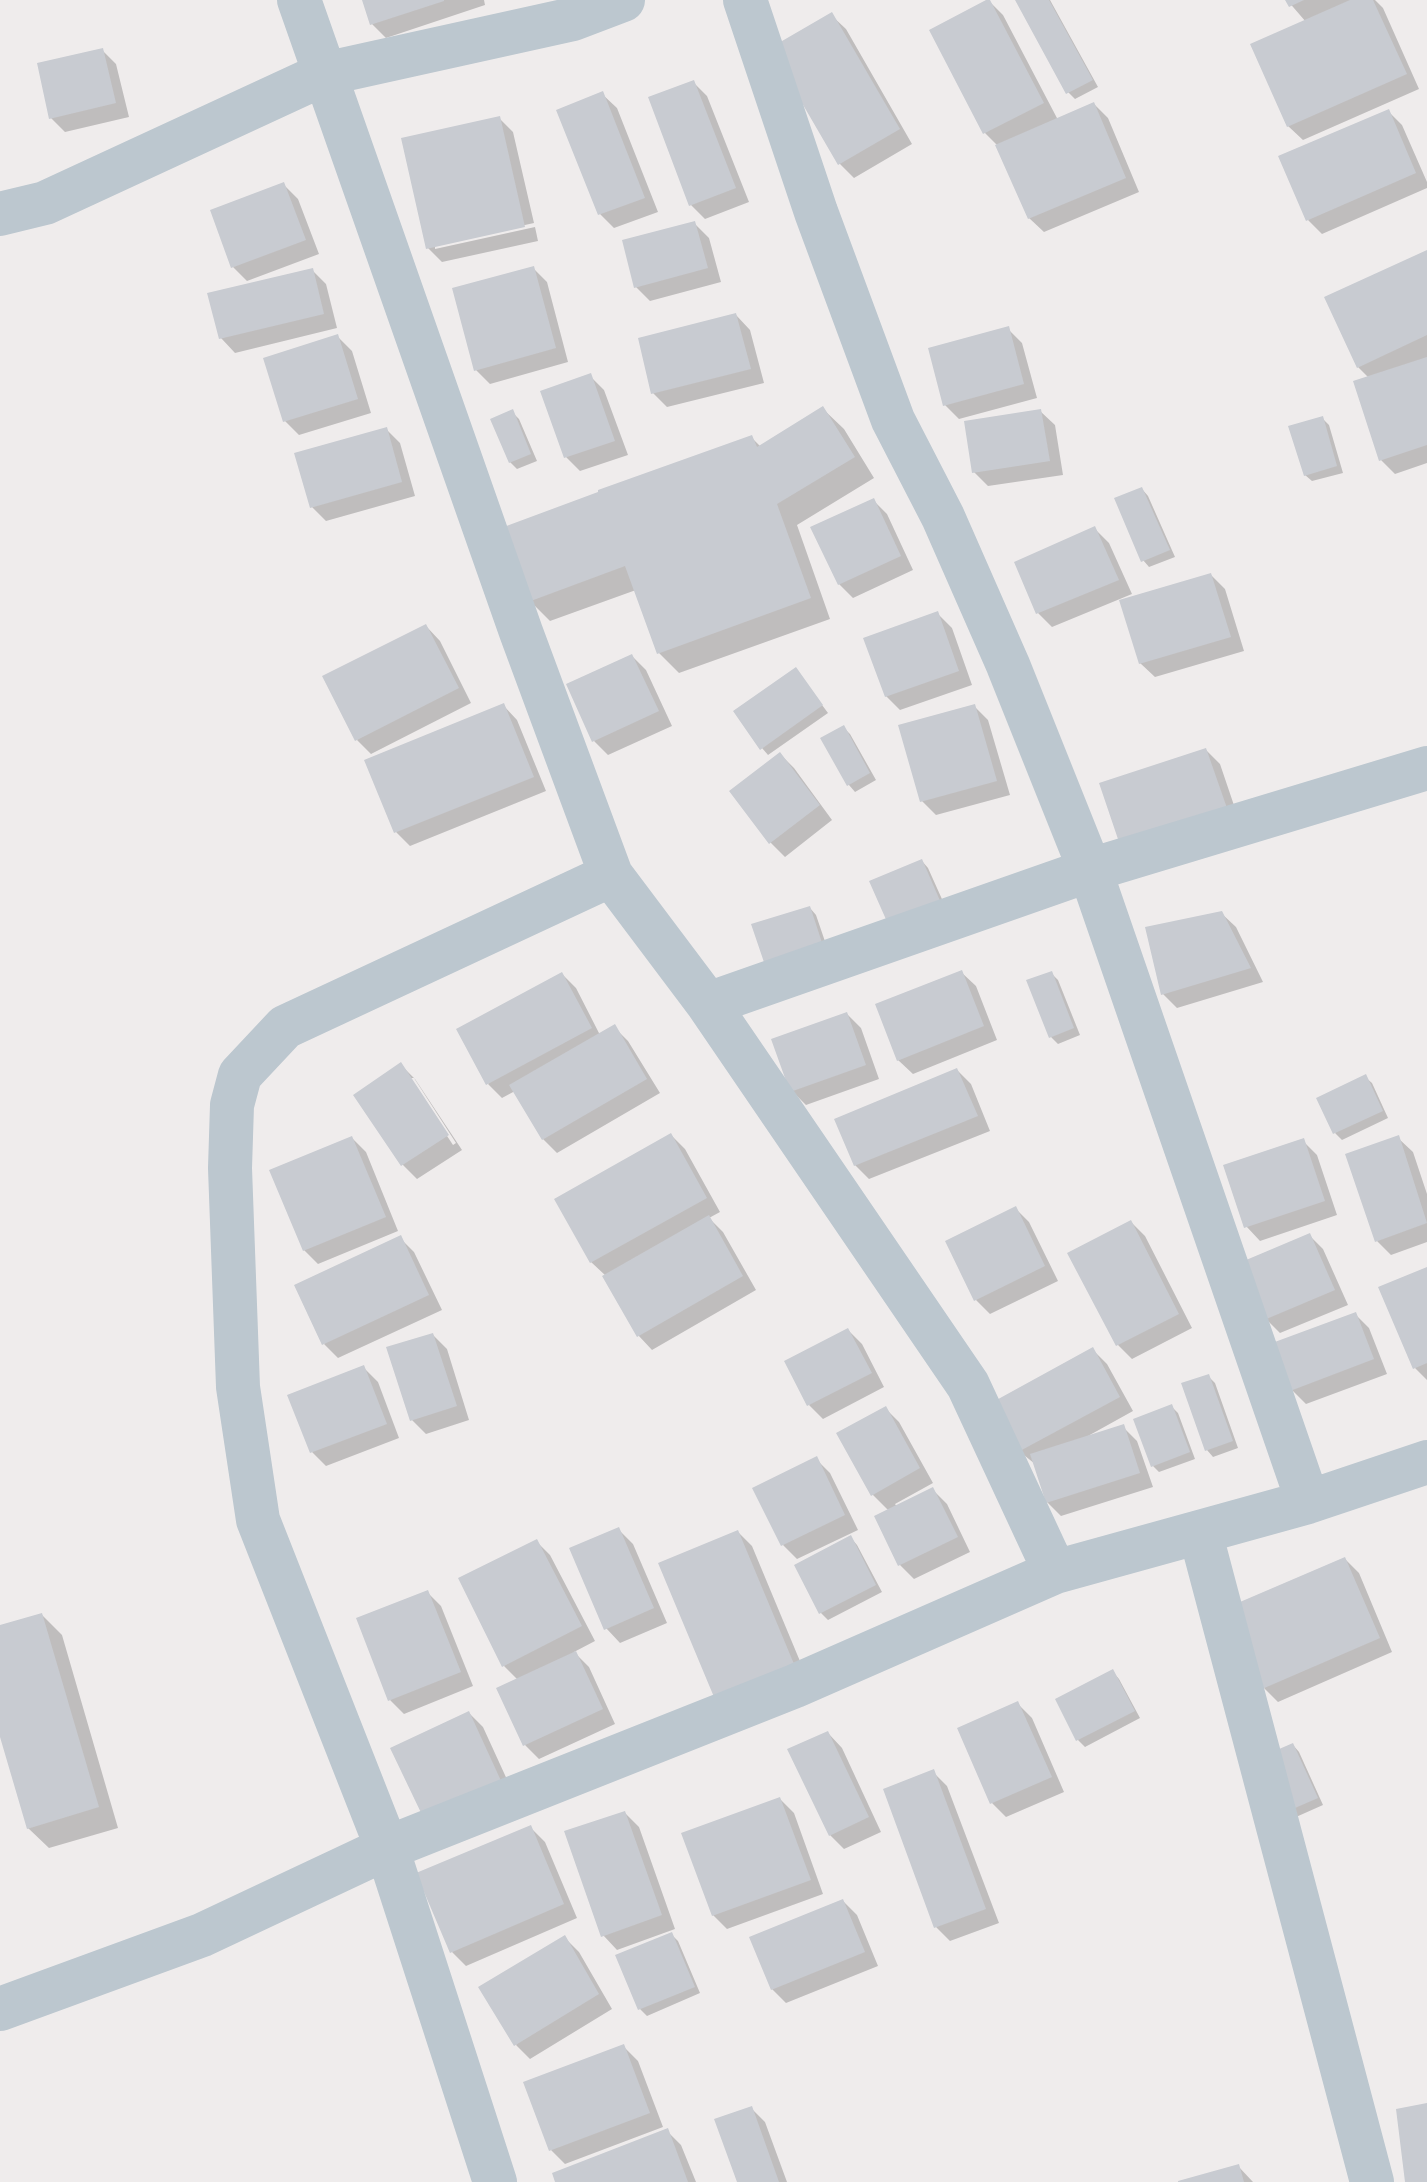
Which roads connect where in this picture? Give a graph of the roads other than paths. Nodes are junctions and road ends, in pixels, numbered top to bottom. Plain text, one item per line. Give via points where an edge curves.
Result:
1 (299, 0) edge
2 (623, 0) edge
3 (745, 0) edge
4 (324, 74) junction
5 (0, 214) edge
6 (1427, 768) edge
7 (1090, 870) junction
8 (611, 875) junction
9 (708, 1004) junction
10 (1427, 1462) edge
11 (1308, 1502) junction
12 (1200, 1532) junction
13 (1055, 1572) junction
14 (387, 1848) junction
15 (0, 2009) edge
16 (495, 2182) edge
17 (1372, 2182) edge

1 - 4 street
2 - 4 street via 573,19
3 - 7 street via 893,420 943,517 1008,665
4 - 5 street via 45,203
4 - 8 street
6 - 7 street
7 - 9 street
7 - 11 street
8 - 9 street
8 - 14 street via 285,1027 240,1075 232,1105 238,1387 258,1520
9 - 13 street via 968,1385
10 - 11 street
11 - 12 street
12 - 13 street
12 - 17 street
13 - 14 street via 795,1686
14 - 15 street via 202,1935
14 - 16 street

